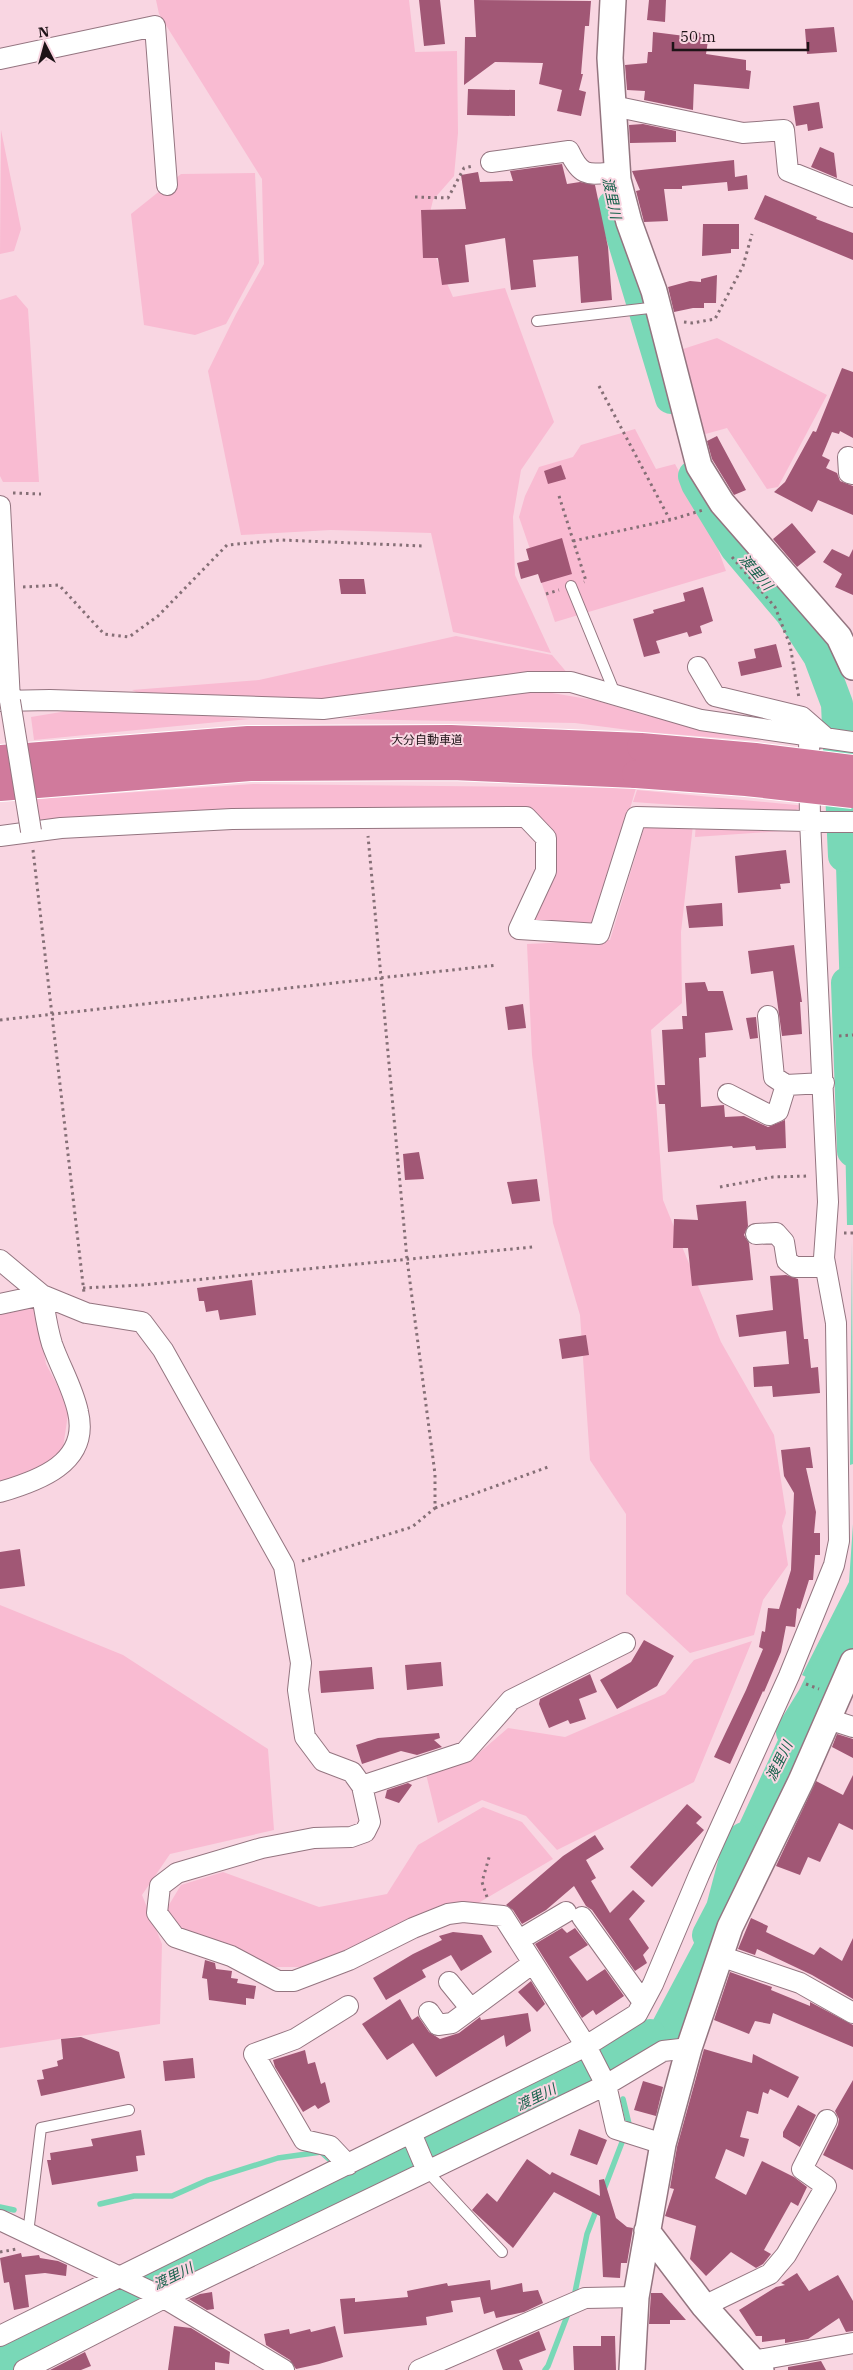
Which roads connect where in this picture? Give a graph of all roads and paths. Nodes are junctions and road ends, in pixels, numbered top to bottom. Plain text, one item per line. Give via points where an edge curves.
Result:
1 (613, 0) edge
2 (0, 59) edge
3 (613, 106) junction
4 (491, 162) joint
5 (617, 172) junction
6 (167, 185) dead end
7 (415, 197) dead end
8 (853, 197) edge
9 (752, 234) dead end
10 (660, 313) junction
11 (537, 321) dead end
12 (599, 386) dead end
13 (41, 494) dead end
14 (559, 496) dead end
15 (4, 500) edge
16 (722, 503) junction
17 (670, 520) junction
18 (573, 541) junction
19 (423, 546) dead end
20 (732, 557) dead end
21 (571, 586) junction
22 (5, 588) junction
23 (546, 594) dead end
24 (698, 667) dead end
25 (853, 667) edge
26 (616, 696) junction
27 (5, 701) edge
28 (798, 716) junction
29 (822, 738) junction
30 (853, 742) edge
31 (0, 759) edge
32 (853, 769) edge
33 (0, 787) edge
34 (853, 794) edge
35 (367, 817) junction
36 (811, 820) junction
37 (853, 822) edge
38 (31, 831) junction
39 (0, 836) edge
40 (497, 965) dead end
41 (381, 978) junction
42 (52, 1014) junction
43 (768, 1016) dead end
44 (0, 1020) edge
45 (824, 1083) junction
46 (786, 1085) junction
47 (728, 1094) dead end
48 (827, 1175) junction
49 (720, 1187) dead end
50 (756, 1234) dead end
51 (533, 1246) dead end
52 (407, 1259) junction
53 (0, 1260) edge
54 (825, 1267) junction
55 (42, 1295) junction
56 (0, 1304) edge
57 (548, 1467) dead end
58 (846, 1475) edge
59 (0, 1492) edge
60 (436, 1508) junction
61 (284, 1566) junction
62 (625, 1643) dead end
63 (853, 1662) edge
64 (800, 1681) dead end
65 (827, 1693) dead end
66 (828, 1719) junction
67 (853, 1727) edge
68 (362, 1786) junction
69 (490, 1854) dead end
70 (486, 1914) junction
71 (519, 1940) junction
72 (720, 1956) junction
73 (533, 1963) junction
74 (449, 1982) dead end
75 (643, 2002) junction
76 (348, 2006) dead end
77 (471, 2009) junction
78 (429, 2012) dead end
79 (853, 2013) edge
80 (586, 2046) junction
81 (689, 2048) junction
82 (606, 2085) junction
83 (128, 2110) dead end
84 (827, 2120) dead end
85 (411, 2133) junction
86 (651, 2141) junction
87 (348, 2165) junction
88 (427, 2171) junction
89 (0, 2220) edge
90 (647, 2231) junction
91 (28, 2232) junction
92 (502, 2252) dead end
93 (121, 2276) junction
94 (636, 2297) junction
95 (164, 2298) junction
96 (704, 2306) junction
97 (0, 2336) edge
98 (853, 2343) edge
99 (757, 2365) edge
100 (24, 2370) edge
101 (284, 2370) edge
102 (419, 2370) edge
103 (632, 2370) edge

1 - 3 street via 610,58
2 - 6 street via 155,26
3 - 5 street
3 - 8 street via 743,133 784,130 788,171
4 - 5 street via 569,151 577,168 588,174
4 - 7 path via 464,168 448,198
5 - 10 street via 629,222
9 - 10 path via 743,266 715,320 692,323
10 - 11 lane
10 - 16 street via 699,466
12 - 17 path
13 - 15 path
14 - 18 path
15 - 22 street
16 - 17 path
16 - 25 street via 839,637
17 - 18 path
18 - 21 path via 586,581
19 - 22 path via 282,540 227,545 158,616 129,637 104,634 59,585
20 - 28 path via 775,607 790,645 799,692
21 - 23 path
21 - 26 lane
22 - 27 street
24 - 28 street via 715,696
26 - 27 street via 571,682 529,682 323,709
26 - 29 street via 701,720
27 - 38 street, bridge
28 - 29 street
29 - 30 street
29 - 36 street
31 - 32 highway, 大分自動車道, bridge via 248,740 451,739 641,747
33 - 34 highway, bridge via 250,767 452,766 636,774
35 - 36 street via 526,817 546,838 546,872 518,930 599,934 636,817
35 - 38 street via 232,820
35 - 41 path
36 - 37 street
36 - 45 street
38 - 39 street
38 - 42 path
40 - 41 path
41 - 42 path
41 - 52 path
42 - 44 path
42 - 52 path via 83,1288
43 - 46 street via 774,1077
45 - 46 street
45 - 48 street
46 - 47 street via 778,1111 769,1114
48 - 49 path via 772,1177
48 - 54 street
50 - 54 street via 776,1233 784,1242 787,1261 795,1267
51 - 52 path
52 - 60 path via 435,1474
53 - 55 street
54 - 58 street via 836,1323
55 - 56 street
55 - 59 street via 52,1346 79,1413 79,1434 71,1455 61,1466 43,1478
55 - 61 street via 86,1313 142,1322 163,1350
57 - 60 path
58 - 75 street via 839,1541 822,1597
60 - 61 path via 412,1527
61 - 68 street via 301,1663 298,1690 305,1737 323,1761 352,1772
62 - 68 street via 511,1700 465,1752
63 - 66 street
64 - 65 path
66 - 67 street
66 - 72 street via 730,1927
68 - 70 street via 370,1822 365,1832 351,1837 314,1838 262,1848 177,1873 160,1886 157,1913 175,1937 231,1956 278,1981 294,1981 349,1960 448,1914
69 - 70 path via 482,1882 488,1901
70 - 71 street via 503,1916
71 - 73 street
71 - 75 street via 574,1914
72 - 79 street via 800,1983
72 - 81 street
73 - 77 street
73 - 80 street
74 - 77 street
75 - 80 street via 637,2014
76 - 87 street via 295,2039 254,2054 304,2140 330,2146
77 - 78 street via 452,2023 438,2025
80 - 82 street
80 - 85 street
81 - 82 street via 663,2051
81 - 86 street
82 - 86 street via 616,2129
82 - 88 street
83 - 91 lane via 41,2128
84 - 96 street via 802,2169 826,2186 786,2255 770,2274
85 - 87 street
85 - 88 street
86 - 90 street
87 - 93 street
88 - 92 lane
88 - 95 street
89 - 91 street
90 - 94 street
90 - 96 street
91 - 93 street
93 - 95 street
93 - 97 street
94 - 102 street via 585,2298
94 - 103 street
95 - 100 street
95 - 101 street
96 - 99 street
98 - 99 street

